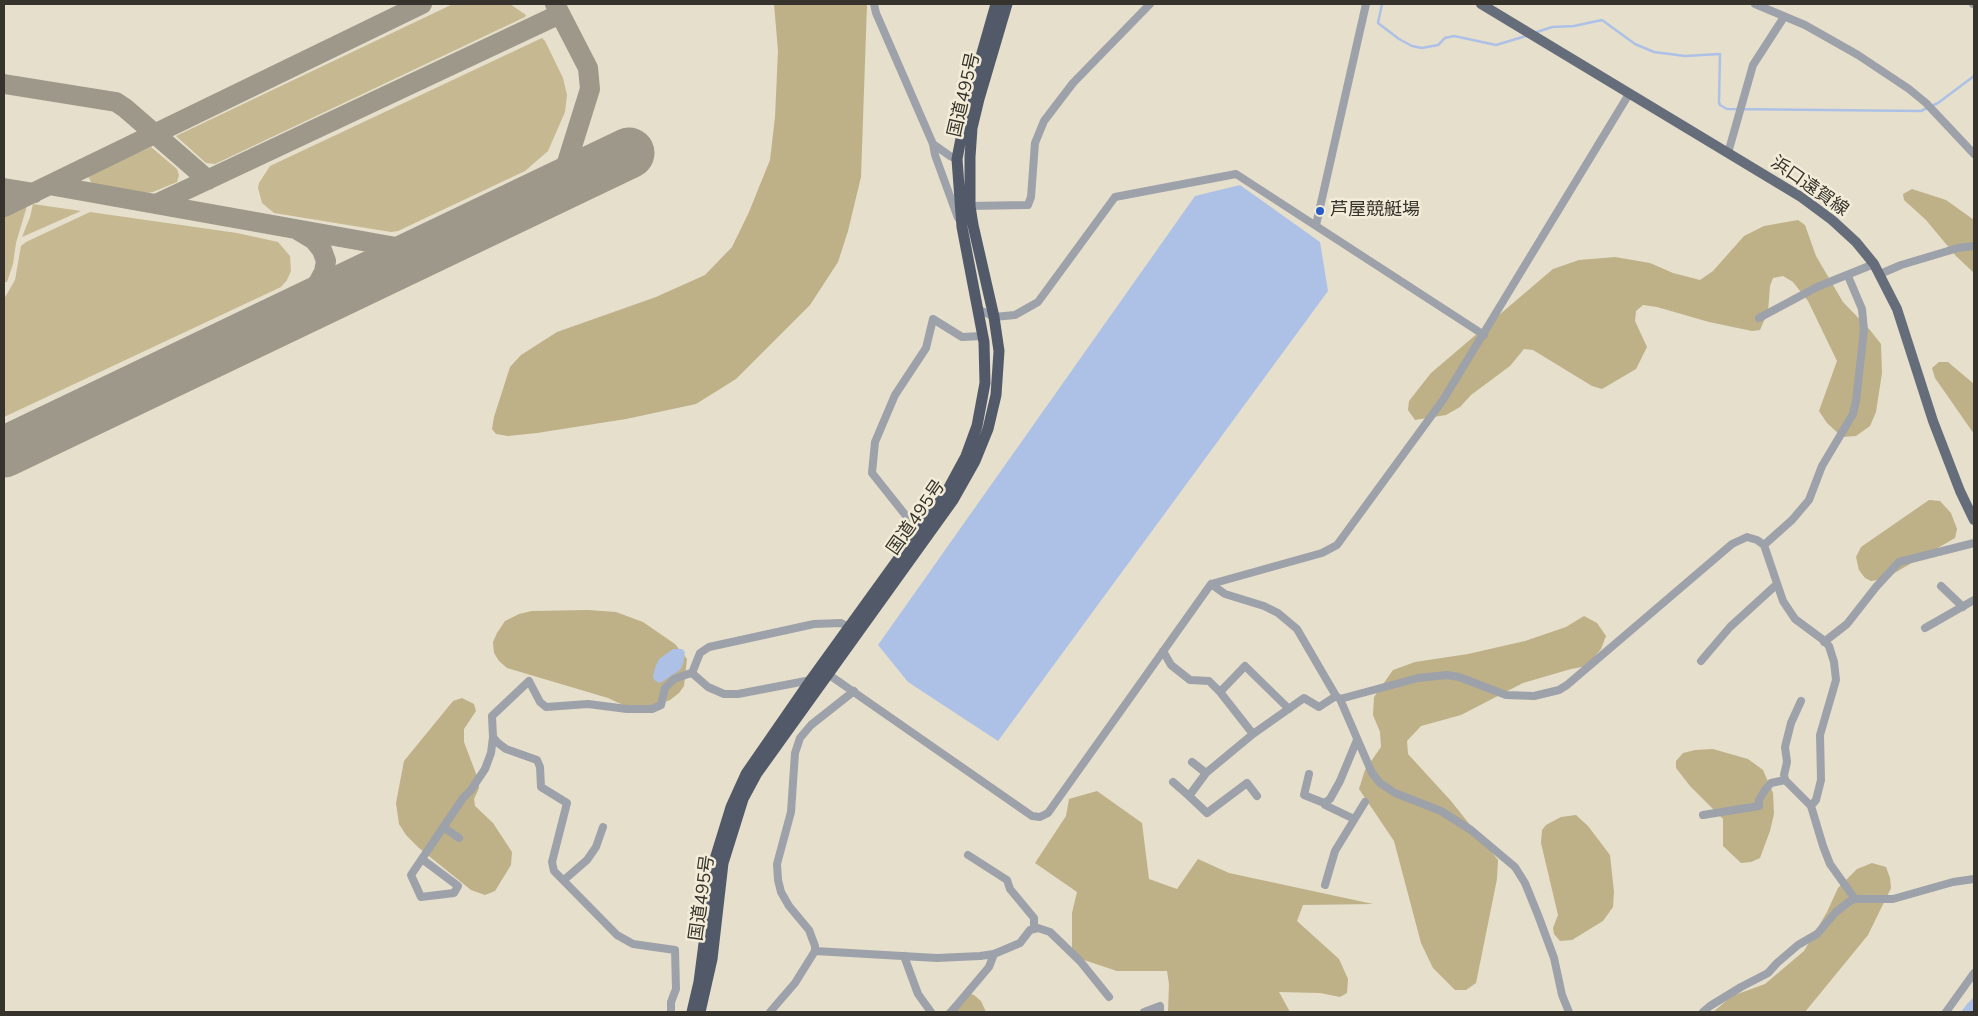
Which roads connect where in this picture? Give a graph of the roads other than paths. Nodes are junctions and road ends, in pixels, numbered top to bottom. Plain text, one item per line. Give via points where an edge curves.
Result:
1 (874, 4) edge
2 (996, 4) edge
3 (1007, 4) edge
4 (1150, 4) edge
5 (1366, 4) edge
6 (1482, 4) edge
7 (1755, 4) edge
8 (1784, 16) junction
9 (1629, 94) junction
10 (933, 144) junction
11 (1728, 153) junction
12 (1974, 154) edge
13 (957, 159) junction
14 (965, 206) junction
15 (1316, 225) junction
16 (962, 227) junction
17 (1974, 246) edge
18 (1874, 264) junction
19 (1880, 274) junction
20 (1848, 276) junction
21 (978, 309) junction
22 (994, 317) junction
23 (1759, 318) dead end
24 (1484, 334) junction
25 (983, 336) junction
26 (1974, 520) edge
27 (922, 526) junction
28 (1974, 543) edge
29 (1764, 544) junction
30 (1211, 584) junction
31 (1776, 585) junction
32 (1941, 586) dead end
33 (1974, 600) edge
34 (1963, 607) junction
35 (849, 627) junction
36 (1925, 628) dead end
37 (1824, 642) junction
38 (1163, 652) junction
39 (1700, 662) dead end
40 (824, 671) junction
41 (692, 673) junction
42 (811, 680) junction
43 (854, 691) junction
44 (1220, 692) junction
45 (1338, 698) junction
46 (1801, 701) dead end
47 (1289, 709) junction
48 (1252, 734) junction
49 (493, 737) junction
50 (1357, 740) junction
51 (1192, 762) dead end
52 (1206, 773) junction
53 (1309, 774) dead end
54 (1785, 780) junction
55 (1173, 782) dead end
56 (1189, 796) junction
57 (1257, 796) dead end
58 (1365, 802) dead end
59 (1324, 803) junction
60 (1812, 806) junction
61 (1207, 812) junction
62 (1703, 815) dead end
63 (1213, 818) dead end
64 (1354, 819) junction
65 (443, 827) junction
66 (602, 827) dead end
67 (459, 838) dead end
68 (968, 855) dead end
69 (422, 859) junction
70 (564, 880) junction
71 (1973, 882) edge
72 (1325, 885) dead end
73 (1855, 899) junction
74 (1034, 929) junction
75 (815, 950) junction
76 (994, 954) junction
77 (904, 956) junction
78 (1974, 972) edge
79 (1109, 997) dead end
80 (671, 1012) edge
81 (692, 1012) edge
82 (700, 1012) edge
83 (770, 1012) edge
84 (931, 1012) edge
85 (951, 1012) edge
86 (1144, 1012) edge
87 (1160, 1012) edge
88 (1569, 1012) edge
89 (1703, 1012) edge
90 (1946, 1012) edge

1 - 10 street
2 - 13 highway, 国道495号 via 968,102
3 - 14 highway, 国道495号 via 972,128
4 - 14 street via 1073,83 1044,121 1035,143 1028,205
5 - 15 street
6 - 9 main road, 浜口遠賀線
7 - 8 street
8 - 11 street via 1753,65
8 - 12 street via 1858,55 1910,89
9 - 11 main road, 浜口遠賀線
9 - 24 street
10 - 13 street
10 - 16 street
11 - 18 main road, 浜口遠賀線 via 1801,196 1856,242
13 - 14 highway, 国道495号
14 - 16 highway, 国道495号
14 - 22 highway, 国道495号 via 973,225
15 - 22 street via 1236,174 1116,197 1038,302 1015,315
15 - 24 street
16 - 21 highway, 国道495号
17 - 19 street via 1958,248
18 - 19 main road, 浜口遠賀線
18 - 20 street
19 - 26 main road, 浜口遠賀線 via 1897,309 1933,421
20 - 23 street via 1817,287
20 - 29 street via 1862,309 1864,330 1853,414 1822,466 1809,500
21 - 22 street
21 - 25 highway, 国道495号
22 - 40 highway, 国道495号 via 999,351 996,395 988,429 975,461 953,500
24 - 30 street via 1443,400 1337,545 1322,553
25 - 27 highway, 国道495号 via 985,383 977,426 966,456 946,493
25 - 27 street via 962,337 933,319 926,348 895,395 875,442 872,473 906,517
27 - 35 highway, 国道495号
28 - 37 street via 1899,562 1847,624
29 - 31 street
29 - 45 street via 1747,538 1732,544 1559,690 1534,696 1506,695 1447,675 1418,678
30 - 38 street
30 - 45 street via 1225,594 1278,613 1297,629
31 - 37 street via 1795,619
31 - 39 street via 1730,628
32 - 34 street
33 - 34 street
34 - 36 street
35 - 40 highway, 国道495号
35 - 41 street via 841,623 814,624 709,647 700,653
37 - 60 street via 1829,646 1836,680 1821,726 1821,780
38 - 43 street via 1048,813 1040,817 1032,816
38 - 44 street via 1171,666 1190,680 1209,681
40 - 42 highway, 国道495号
40 - 43 street
40 - 82 highway, 国道495号 via 743,799 723,863 712,960
41 - 42 street via 724,694
41 - 49 street via 674,679 665,688 661,705 652,709 588,704 546,707 529,681 492,716
42 - 81 highway, 国道495号 via 746,774 723,831 715,859
43 - 75 street via 811,725 800,738 795,753 791,812 777,864 781,892 809,930
44 - 47 street via 1245,666
44 - 48 street
45 - 47 street via 1319,707 1304,698
45 - 50 street
46 - 54 street via 1785,747
47 - 48 street
48 - 52 street
49 - 65 street via 485,769
49 - 70 street via 506,750 537,760 541,787 567,803 552,862 554,871
50 - 59 street via 1340,781
50 - 88 street via 1380,783 1456,820 1515,867 1542,923
51 - 52 street
52 - 56 street
53 - 59 street via 1304,795
54 - 60 street
54 - 62 street via 1771,784 1759,800 1759,806
55 - 56 street
56 - 61 street
57 - 61 street via 1247,783
58 - 64 street
59 - 64 street
60 - 73 street via 1830,864
61 - 63 street
64 - 72 street via 1335,851
65 - 67 street
65 - 69 street
66 - 70 street via 587,860
68 - 74 street via 1007,880 1010,889 1034,918
69 - 69 street via 411,875 421,897 454,893 458,886
70 - 80 street via 617,935 633,944 675,950 676,989
71 - 73 street via 1953,882 1893,899
73 - 89 street via 1768,973 1741,986
74 - 76 street via 1020,943
74 - 79 street via 1050,932 1080,961
75 - 77 street
75 - 83 street via 795,983
76 - 77 street via 937,958
76 - 85 street via 989,967
77 - 84 street via 918,994
78 - 90 street
86 - 87 street via 1160,1006

